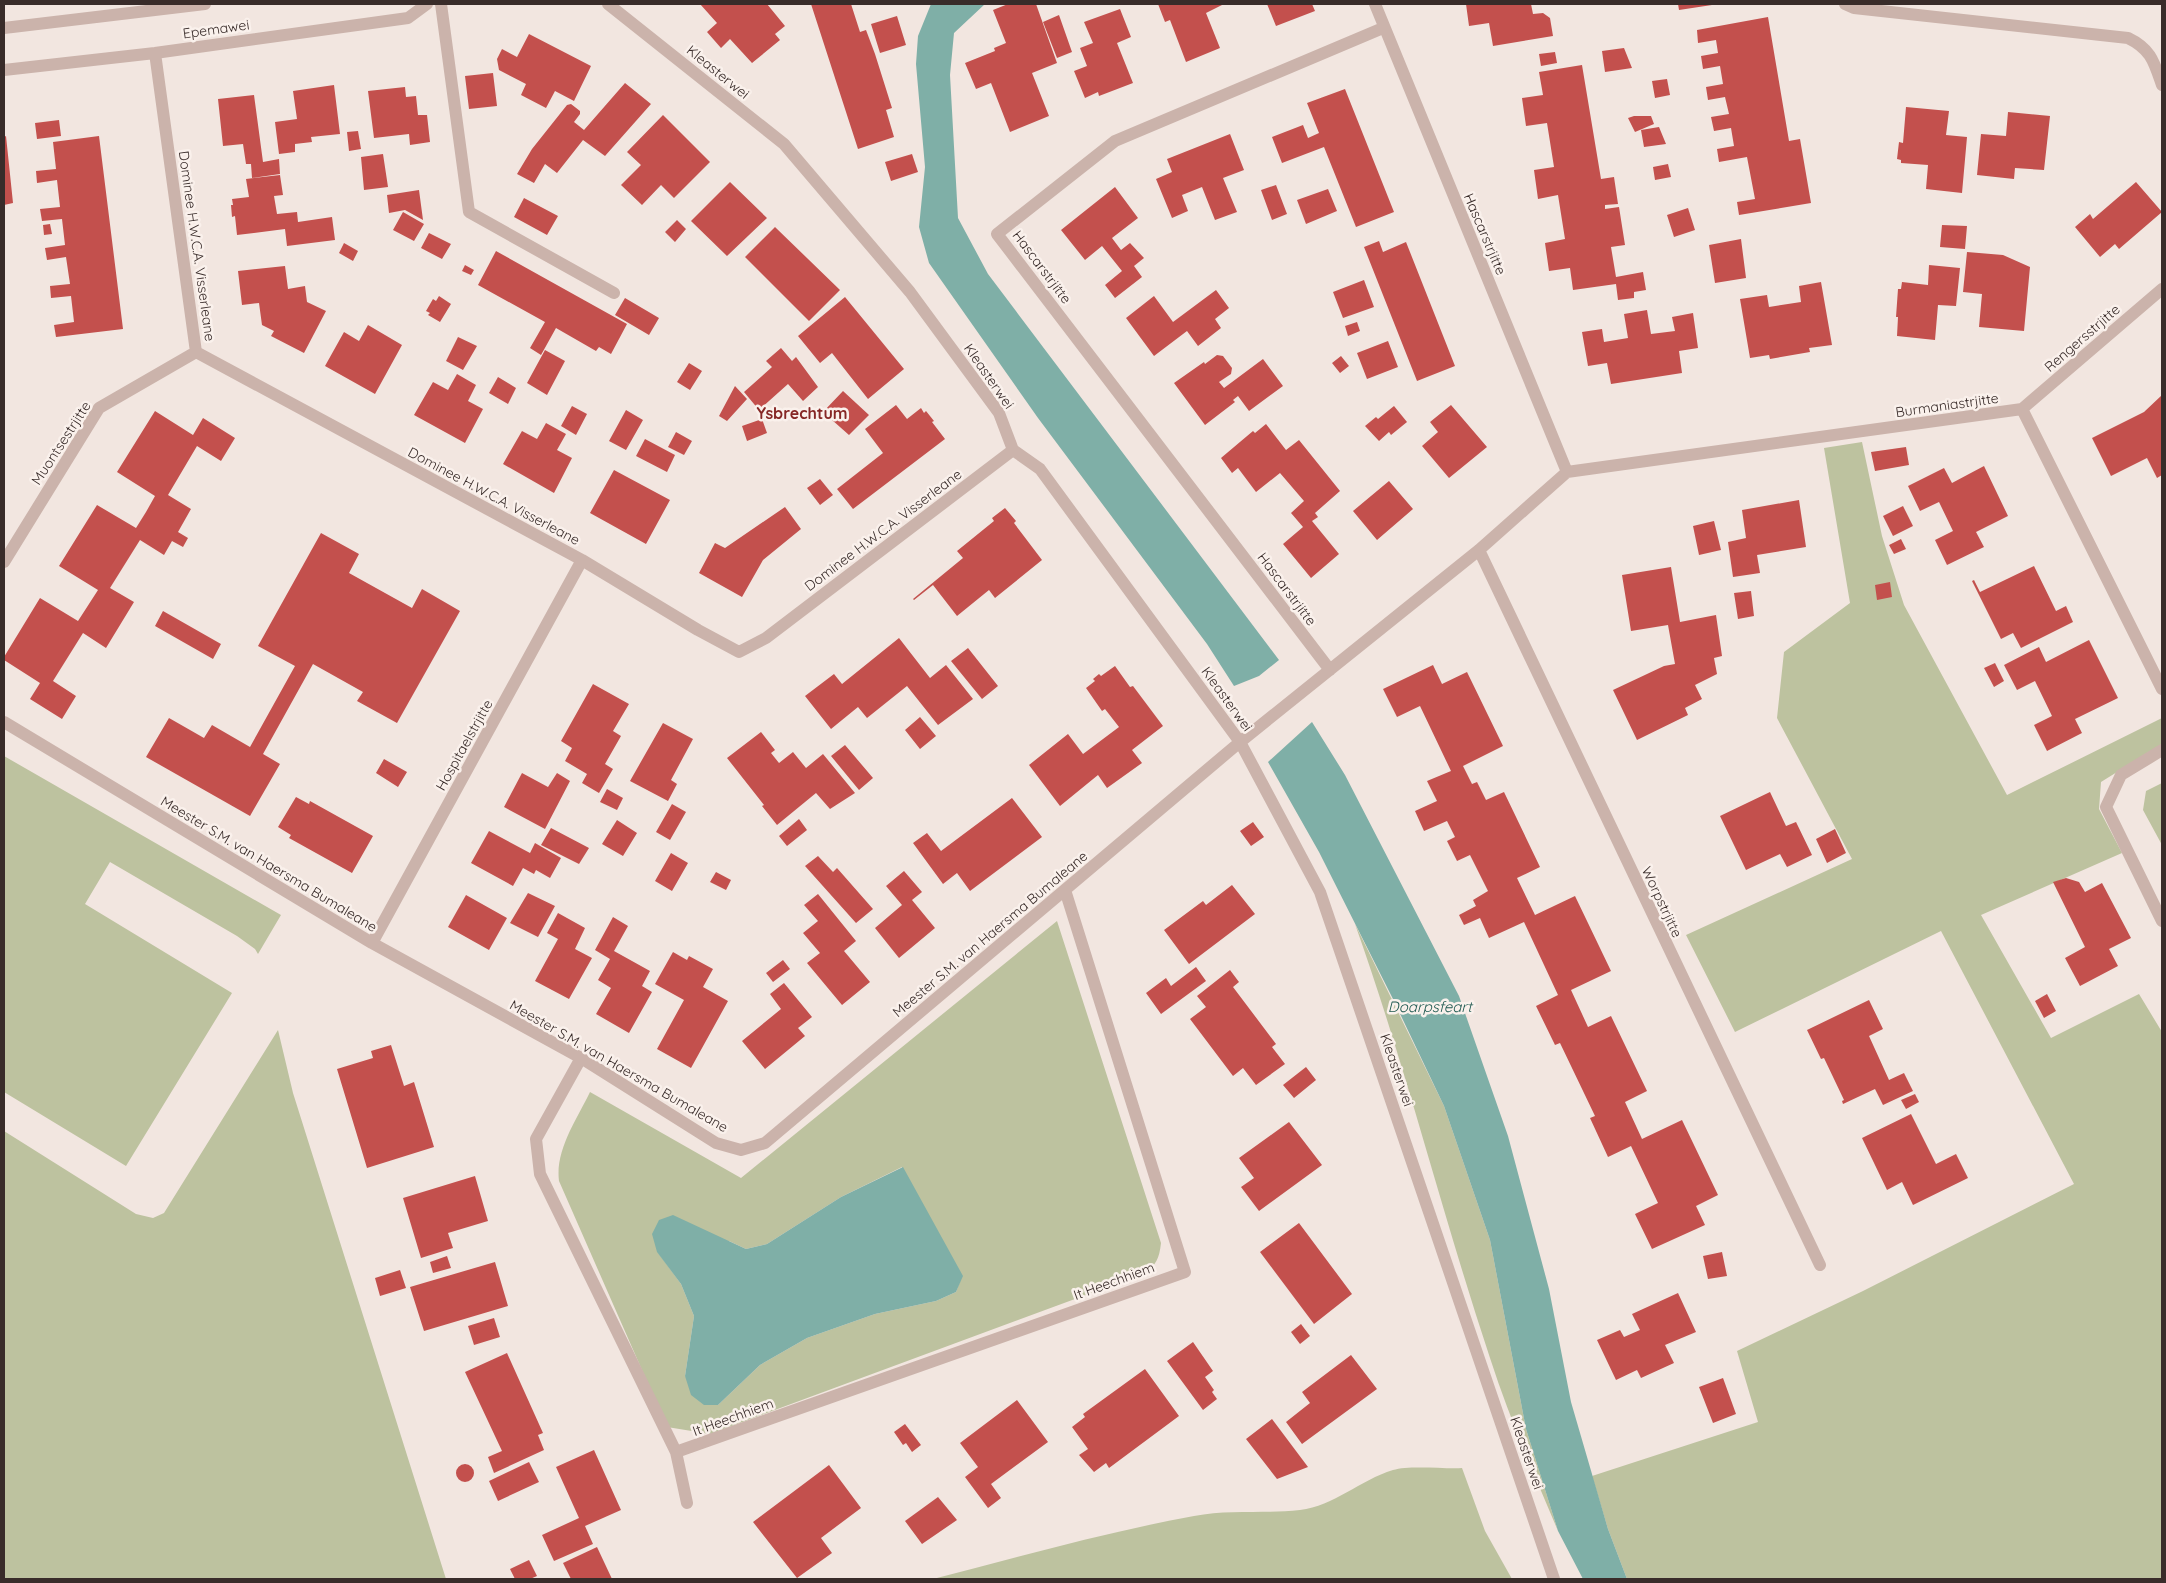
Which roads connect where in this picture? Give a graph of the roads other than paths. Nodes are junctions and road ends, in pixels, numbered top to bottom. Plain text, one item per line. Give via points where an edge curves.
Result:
1 (205, 4) edge
2 (427, 4) edge
3 (442, 4) edge
4 (608, 4) edge
5 (1375, 4) edge
6 (1844, 4) edge
7 (4, 28) edge
8 (1383, 28) junction
9 (155, 53) junction
10 (4, 70) edge
11 (2162, 85) edge
12 (2162, 289) edge
13 (614, 293) dead end
14 (196, 352) junction
15 (2022, 409) junction
16 (1013, 450) junction
17 (1567, 472) junction
18 (1479, 550) junction
19 (582, 560) junction
20 (4, 562) edge
21 (1330, 670) junction
22 (2162, 689) edge
23 (4, 722) edge
24 (1240, 742) junction
25 (2162, 750) edge
26 (1065, 890) junction
27 (2162, 921) edge
28 (372, 944) junction
29 (581, 1058) junction
30 (1820, 1265) dead end
31 (676, 1452) junction
32 (687, 1504) dead end
33 (1554, 1579) edge

1 - 7 street, Epemawei
2 - 9 street, Epemawei via 408,18
3 - 13 street via 469,212
4 - 16 street, Kleasterwei via 784,144 910,292 999,413
5 - 8 street, Hascarstrjitte
6 - 11 street via 1854,8 2128,38 2142,45 2154,63
8 - 17 street, Hascarstrjitte
8 - 21 street, Hascarstrjitte via 1115,141 997,234
9 - 10 street, Epemawei
9 - 14 street, Dominee H.W.C.A. Visserleane
12 - 15 street, Rengersstrjitte
14 - 19 street, Dominee H.W.C.A. Visserleane
14 - 20 street, Muontsestrjitte via 99,408
15 - 17 street, Burmaniastrjitte
15 - 22 street
16 - 19 street, Dominee H.W.C.A. Visserleane via 766,638 739,652
16 - 24 street, Kleasterwei via 1040,470
17 - 18 street
18 - 21 street
18 - 30 street, Worpstrjitte
19 - 28 street, Hospitaelstrjitte
21 - 24 street
23 - 28 street, Meester S.M. van Haersma Bumaleane
24 - 26 street, Meester S.M. van Haersma Bumaleane
24 - 33 street, Kleasterwei via 1320,892
25 - 27 street via 2122,775 2106,807
26 - 29 street, Meester S.M. van Haersma Bumaleane via 764,1142 741,1150 716,1143
26 - 31 street, It Heechhiem via 1185,1272
28 - 29 street, Meester S.M. van Haersma Bumaleane
29 - 31 street via 536,1139 540,1174
31 - 32 street

